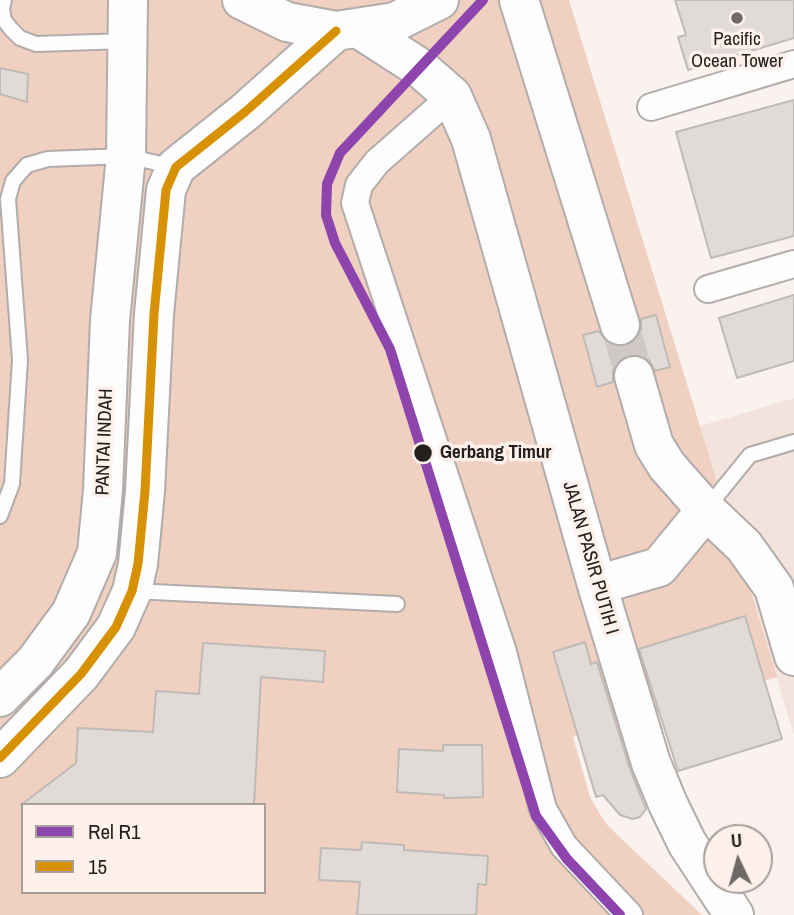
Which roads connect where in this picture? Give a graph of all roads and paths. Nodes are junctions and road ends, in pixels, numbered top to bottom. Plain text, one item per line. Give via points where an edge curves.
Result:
1 (4, 0) edge
2 (128, 0) edge
3 (242, 0) edge
4 (439, 0) edge
5 (519, 0) edge
6 (347, 29) junction
7 (127, 41) junction
8 (794, 64) edge
9 (452, 96) junction
10 (651, 107) dead end
11 (127, 156) junction
12 (176, 167) junction
13 (794, 264) edge
14 (708, 289) dead end
15 (620, 325) tunnel mouth
16 (634, 376) tunnel mouth
17 (794, 442) edge
18 (706, 510) junction
19 (0, 516) edge
20 (597, 585) junction
21 (132, 591) junction
22 (397, 604) dead end
23 (794, 656) edge
24 (0, 697) edge
25 (0, 758) edge
26 (629, 915) edge
27 (734, 915) edge

1 - 7 lane via 2,9 11,29 36,44
2 - 7 street, PANTAI INDAH
3 - 6 street via 286,22
4 - 6 street via 394,22
5 - 15 street
6 - 9 street, JALAN PASIR PUTIH I via 420,68
6 - 12 street
7 - 11 street, PANTAI INDAH
8 - 10 street
9 - 20 street, JALAN PASIR PUTIH I via 471,139
9 - 26 street via 377,162 359,185 355,203 503,652 543,809 564,846
11 - 12 lane
11 - 19 lane via 48,159 27,165 13,181 8,199 20,360 12,484
11 - 24 street, PANTAI INDAH via 110,320 97,553 71,613 35,662
12 - 21 street via 166,190 145,491
13 - 14 street
16 - 18 street via 654,445
17 - 18 lane via 750,455
18 - 20 street via 659,567
18 - 23 street via 744,546 775,588
20 - 27 street, JALAN PASIR PUTIH I via 651,763 668,804 687,843
21 - 22 lane
21 - 25 street via 116,627 81,674

